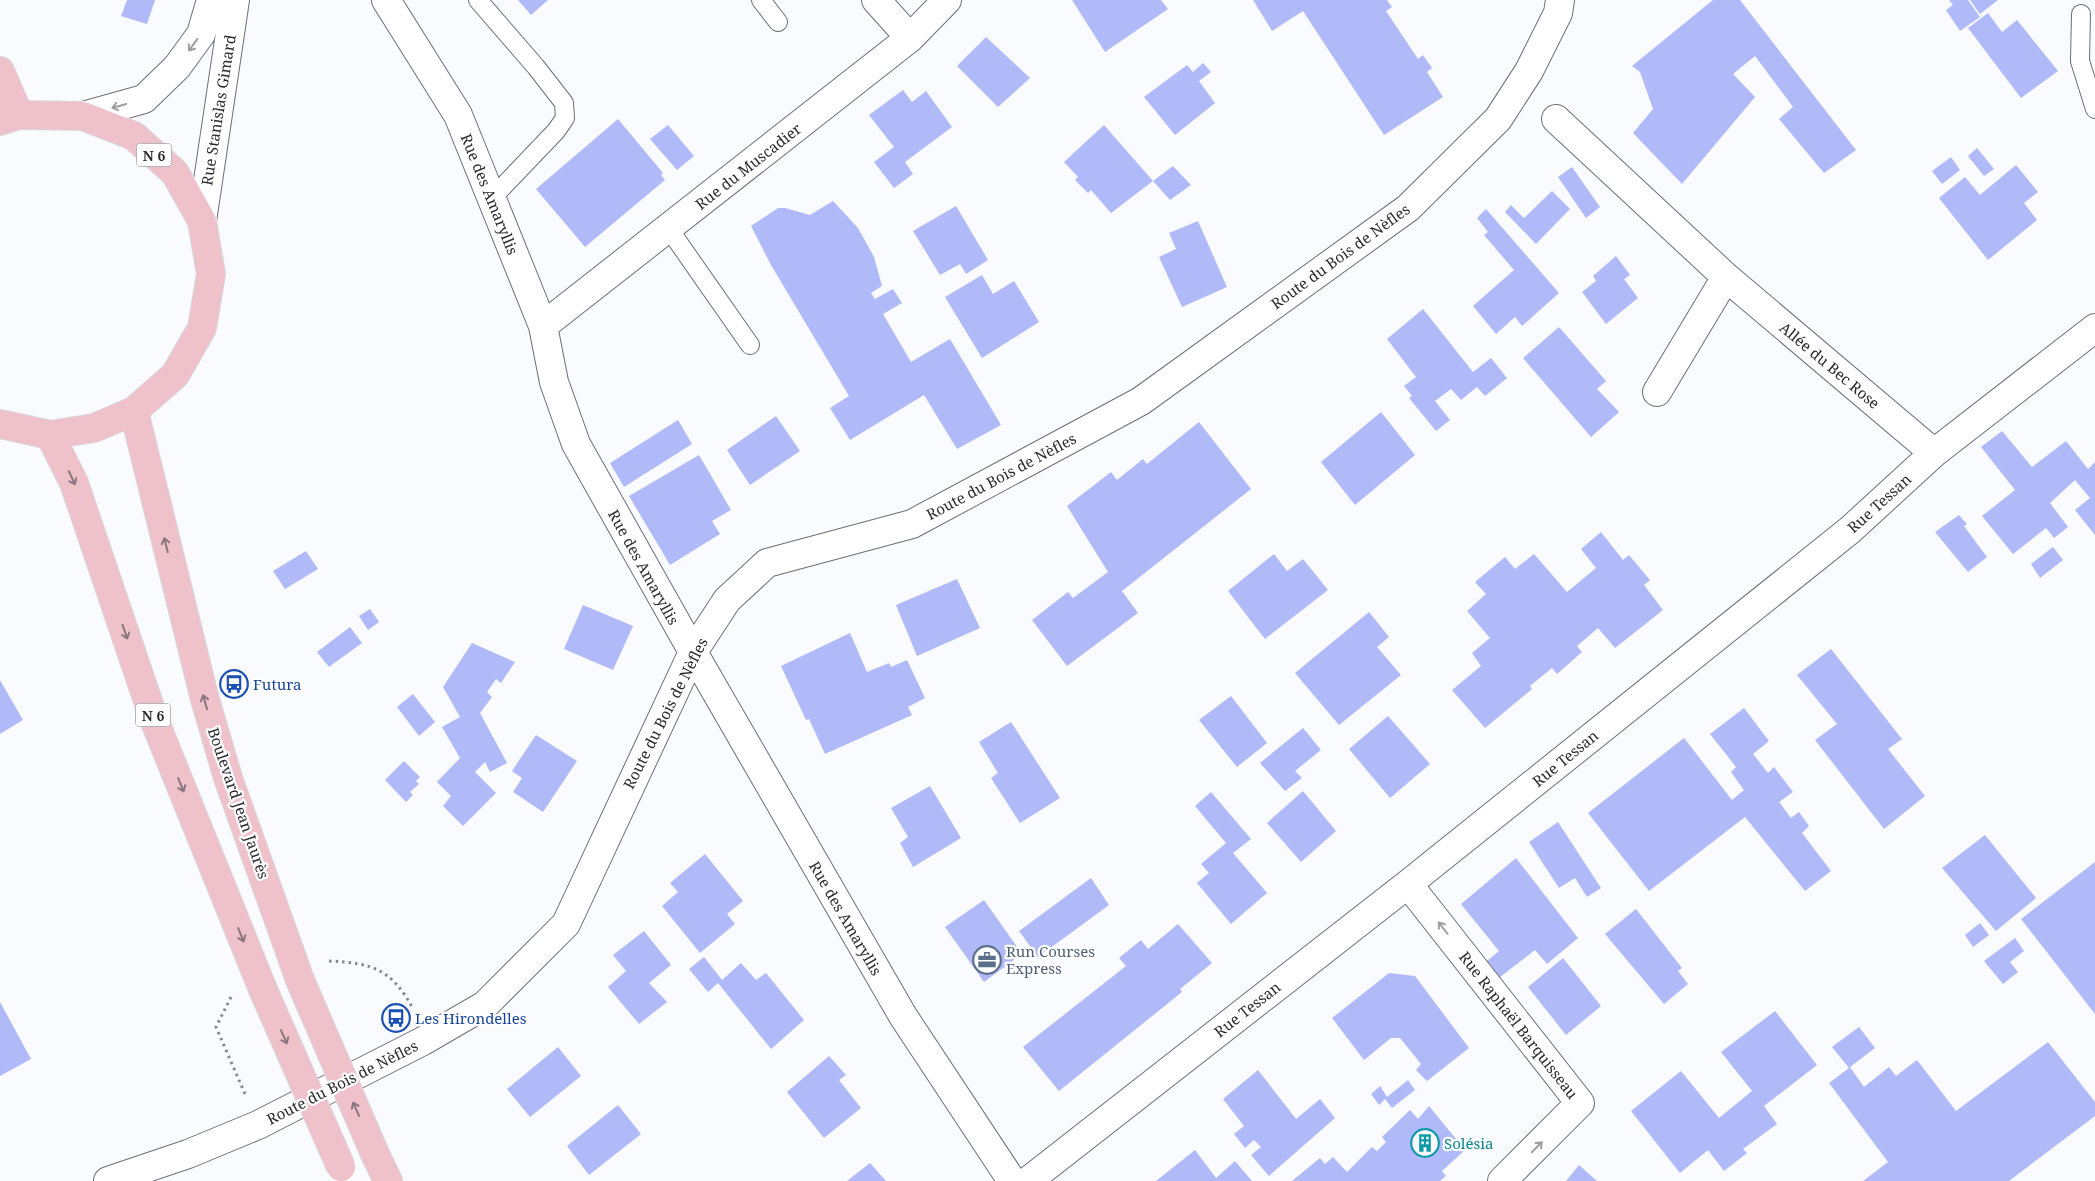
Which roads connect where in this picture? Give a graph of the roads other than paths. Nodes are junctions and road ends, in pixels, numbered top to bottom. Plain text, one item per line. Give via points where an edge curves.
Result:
1 (211, 0) edge
2 (235, 0) edge
3 (386, 0) edge
4 (478, 0) edge
5 (760, 0) edge
6 (876, 0) edge
7 (947, 0) edge
8 (1560, 0) edge
9 (2080, 14) dead end
10 (778, 22) dead end
11 (910, 38) junction
12 (0, 71) edge
13 (2095, 109) edge
14 (82, 116) junction
15 (10, 118) edge
16 (1556, 119) dead end
17 (492, 198) junction
18 (202, 221) junction
19 (669, 229) junction
20 (1726, 277) junction
21 (543, 326) junction
22 (2095, 328) edge
23 (750, 345) dead end
24 (1656, 392) dead end
25 (134, 411) junction
26 (0, 424) edge
27 (50, 435) junction
28 (1934, 453) junction
29 (692, 652) junction
30 (1408, 884) junction
31 (343, 1174) edge
32 (108, 1181) edge
33 (388, 1181) edge
34 (1012, 1181) edge
35 (1028, 1181) edge
36 (1502, 1181) edge

1 -> 14 street, Rue Stanislas Gimard via 201,34 177,67 144,99
2 - 18 street, Rue Stanislas Gimard
3 - 17 street, Rue des Amaryllis via 458,115
4 - 17 lane via 564,103 565,118 556,131
5 - 10 lane
6 - 11 street
7 - 11 street, Rue du Muscadier
8 - 29 street, Route du Bois de Nèfles via 1558,13 1529,71 1498,119 1408,208 1141,401 912,524 767,562 727,600
9 - 13 lane via 2080,61
11 - 19 street, Rue du Muscadier
12 - 15 main road, N 6
14 - 15 main road, N 6
14 - 18 main road, N 6 via 134,136 175,173
16 - 20 street, Allée du Bec Rose
17 - 21 street, Rue des Amaryllis
18 - 25 main road, N 6 via 211,274 202,328 175,375
19 - 21 street, Rue du Muscadier
19 - 23 lane
20 - 24 street
20 - 28 street, Allée du Bec Rose
21 - 29 street, Rue des Amaryllis via 554,382 576,444
22 - 28 street, Rue Tessan
25 - 27 main road, N 6 via 94,428
33 -> 25 main road, Boulevard Jean Jaurès, bridge via 300,980 228,778 204,696
26 - 27 main road, N 6
27 -> 31 main road, N 6, bridge via 74,483 155,722 264,992
28 - 30 street, Rue Tessan via 1850,530
29 - 32 street, Route du Bois de Nèfles via 566,924 485,1005 423,1041 258,1125 188,1154
29 - 34 street, Rue des Amaryllis via 903,1016
30 - 35 street, Rue Tessan
36 -> 30 street, Rue Raphaël Barquisseau via 1580,1103

